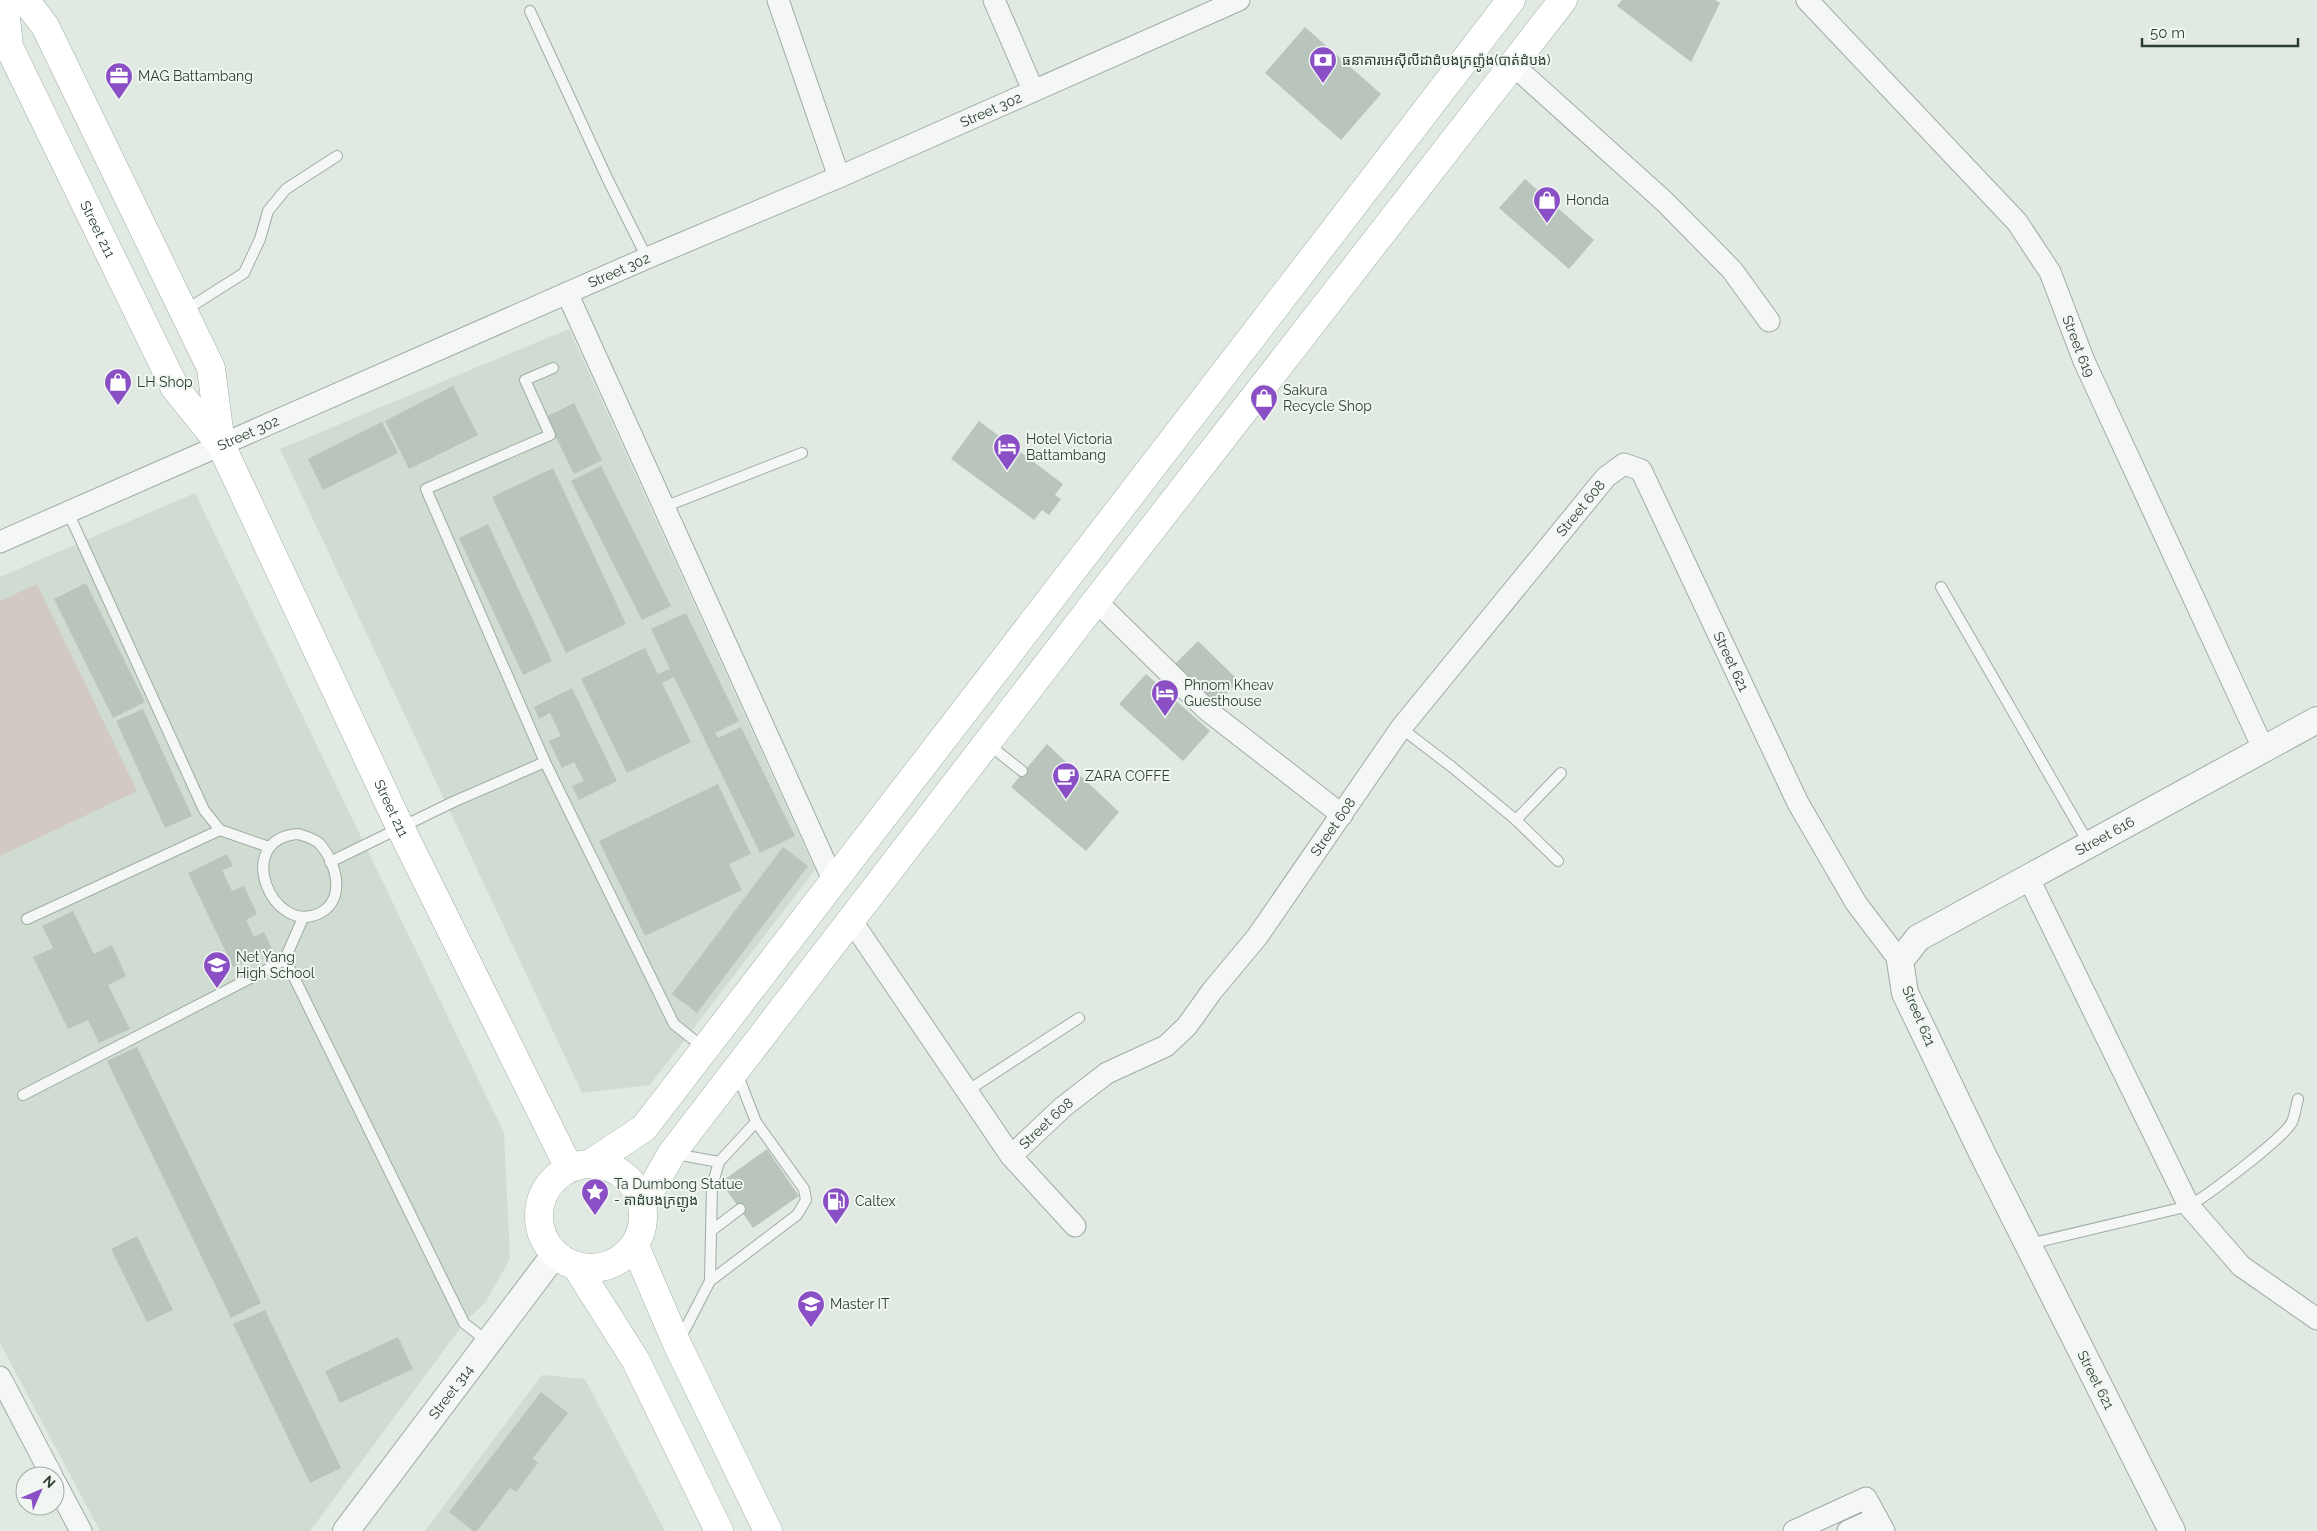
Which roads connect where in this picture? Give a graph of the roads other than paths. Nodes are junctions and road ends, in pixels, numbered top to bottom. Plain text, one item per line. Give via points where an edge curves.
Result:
1 (4, 0) edge
2 (25, 0) edge
3 (778, 0) edge
4 (994, 0) edge
5 (1239, 0) edge
6 (1511, 0) edge
7 (1563, 0) edge
8 (1807, 0) edge
9 (530, 11) dead end
10 (1513, 65) junction
11 (1032, 90) junction
12 (337, 156) dead end
13 (839, 177) junction
14 (647, 258) junction
15 (567, 293) junction
16 (183, 312) junction
17 (1769, 321) dead end
18 (553, 368) dead end
19 (221, 445) junction
20 (802, 453) dead end
21 (1624, 464) joint
22 (664, 506) junction
23 (68, 512) junction
24 (0, 542) edge
25 (1941, 587) dead end
26 (1096, 601) junction
27 (2317, 720) edge
28 (1401, 728) junction
29 (987, 743) junction
30 (2264, 750) junction
31 (545, 762) junction
32 (1022, 771) dead end
33 (1562, 773) dead end
34 (1342, 815) junction
35 (1516, 820) junction
36 (401, 828) junction
37 (220, 830) junction
38 (2089, 844) junction
39 (269, 847) junction
40 (1558, 861) dead end
41 (330, 862) junction
42 (2028, 877) junction
43 (834, 882) junction
44 (303, 918) junction
45 (27, 919) dead end
46 (851, 920) junction
47 (285, 959) junction
48 (1900, 961) junction
49 (1079, 1018) dead end
50 (705, 1048) junction
51 (736, 1070) junction
52 (967, 1091) junction
53 (23, 1095) dead end
54 (2298, 1099) dead end
55 (756, 1122) junction
56 (672, 1153) junction
57 (1011, 1156) junction
58 (719, 1162) junction
59 (580, 1166) junction
60 (642, 1204) junction
61 (2189, 1206) junction
62 (740, 1209) dead end
63 (1075, 1226) dead end
64 (711, 1231) junction
65 (2028, 1244) junction
66 (635, 1246) junction
67 (566, 1260) junction
68 (710, 1282) junction
69 (2317, 1319) edge
70 (488, 1342) junction
71 (677, 1344) junction
72 (0, 1377) edge
73 (47, 1466) edge
74 (65, 1501) edge
75 (1880, 1525) edge
76 (81, 1531) edge
77 (346, 1531) edge
78 (718, 1531) edge
79 (768, 1531) edge
80 (1794, 1531) edge
81 (1848, 1531) edge
82 (2172, 1531) edge

1 - 19 main road, Street 211 via 9,47 175,388
2 - 16 main road, Street 211 via 46,26
3 - 13 street
4 - 11 street
5 - 11 street, Street 302
6 - 43 main road
7 - 10 main road
8 - 30 street, Street 619 via 2017,222 2050,272 2084,361
9 - 14 lane
10 - 17 street via 1665,202 1732,270
10 - 26 main road
11 - 13 street, Street 302
12 - 16 lane via 286,189 268,211 260,239 244,273
13 - 14 street, Street 302
14 - 15 street, Street 302
15 - 19 street, Street 302
15 - 22 street
16 - 19 main road, Street 211 via 211,368
18 - 31 lane via 525,380 550,435 426,489
19 - 23 street, Street 302
19 - 36 main road, Street 211
20 - 22 lane
21 - 28 street, Street 608 via 1606,477
21 - 48 street, Street 621 via 1641,470 1798,804 1856,904
22 - 43 street
23 - 24 street, Street 302
23 - 37 lane via 204,810
25 - 38 lane
26 - 29 main road
26 - 34 street via 1207,710
27 - 30 street, Street 616
28 - 34 street, Street 608
28 - 35 lane
29 - 32 lane
29 - 46 main road
30 - 38 street, Street 616
31 - 36 lane
31 - 50 lane via 674,1024
33 - 35 lane
34 - 57 street, Street 608 via 1257,937 1187,1026 1166,1046 1100,1079 1063,1106
35 - 40 lane
36 - 41 lane
36 - 59 main road, Street 211
37 - 39 lane
37 - 45 lane
38 - 42 street, Street 616
39 - 41 lane via 287,834 298,834 318,843
39 - 44 lane via 263,861 270,889 288,914
41 - 44 lane via 337,883 331,904 314,916
42 - 48 street, Street 616 via 1918,938
42 - 61 street
43 - 50 main road
44 - 47 lane
46 - 51 main road
46 - 52 street
47 - 53 lane
47 - 70 lane via 464,1323
48 - 65 street, Street 621 via 1905,993
49 - 52 lane
50 - 59 main road via 644,1128
51 - 55 lane
51 - 56 main road
52 - 57 street
54 - 61 lane via 2291,1123 2275,1141 2211,1194
55 - 58 lane
55 - 68 lane via 787,1172 804,1189 806,1200 797,1215
56 - 58 lane
56 - 60 main road
57 - 63 street
58 - 64 lane via 712,1186
59 - 60 main road via 605,1165 629,1179
59 - 67 main road via 557,1176 541,1200 540,1229 546,1243
60 - 66 main road via 642,1233
61 - 65 lane
61 - 69 street via 2241,1266
62 - 64 lane
64 - 68 lane
65 - 82 street, Street 621
66 - 67 main road via 615,1263 602,1268
66 - 71 main road
67 - 70 street, Street 314
67 - 78 main road via 636,1361
68 - 71 lane
70 - 77 street, Street 314
71 - 79 main road
72 - 73 street
74 - 76 street
75 - 80 street via 1866,1498
75 - 81 street

